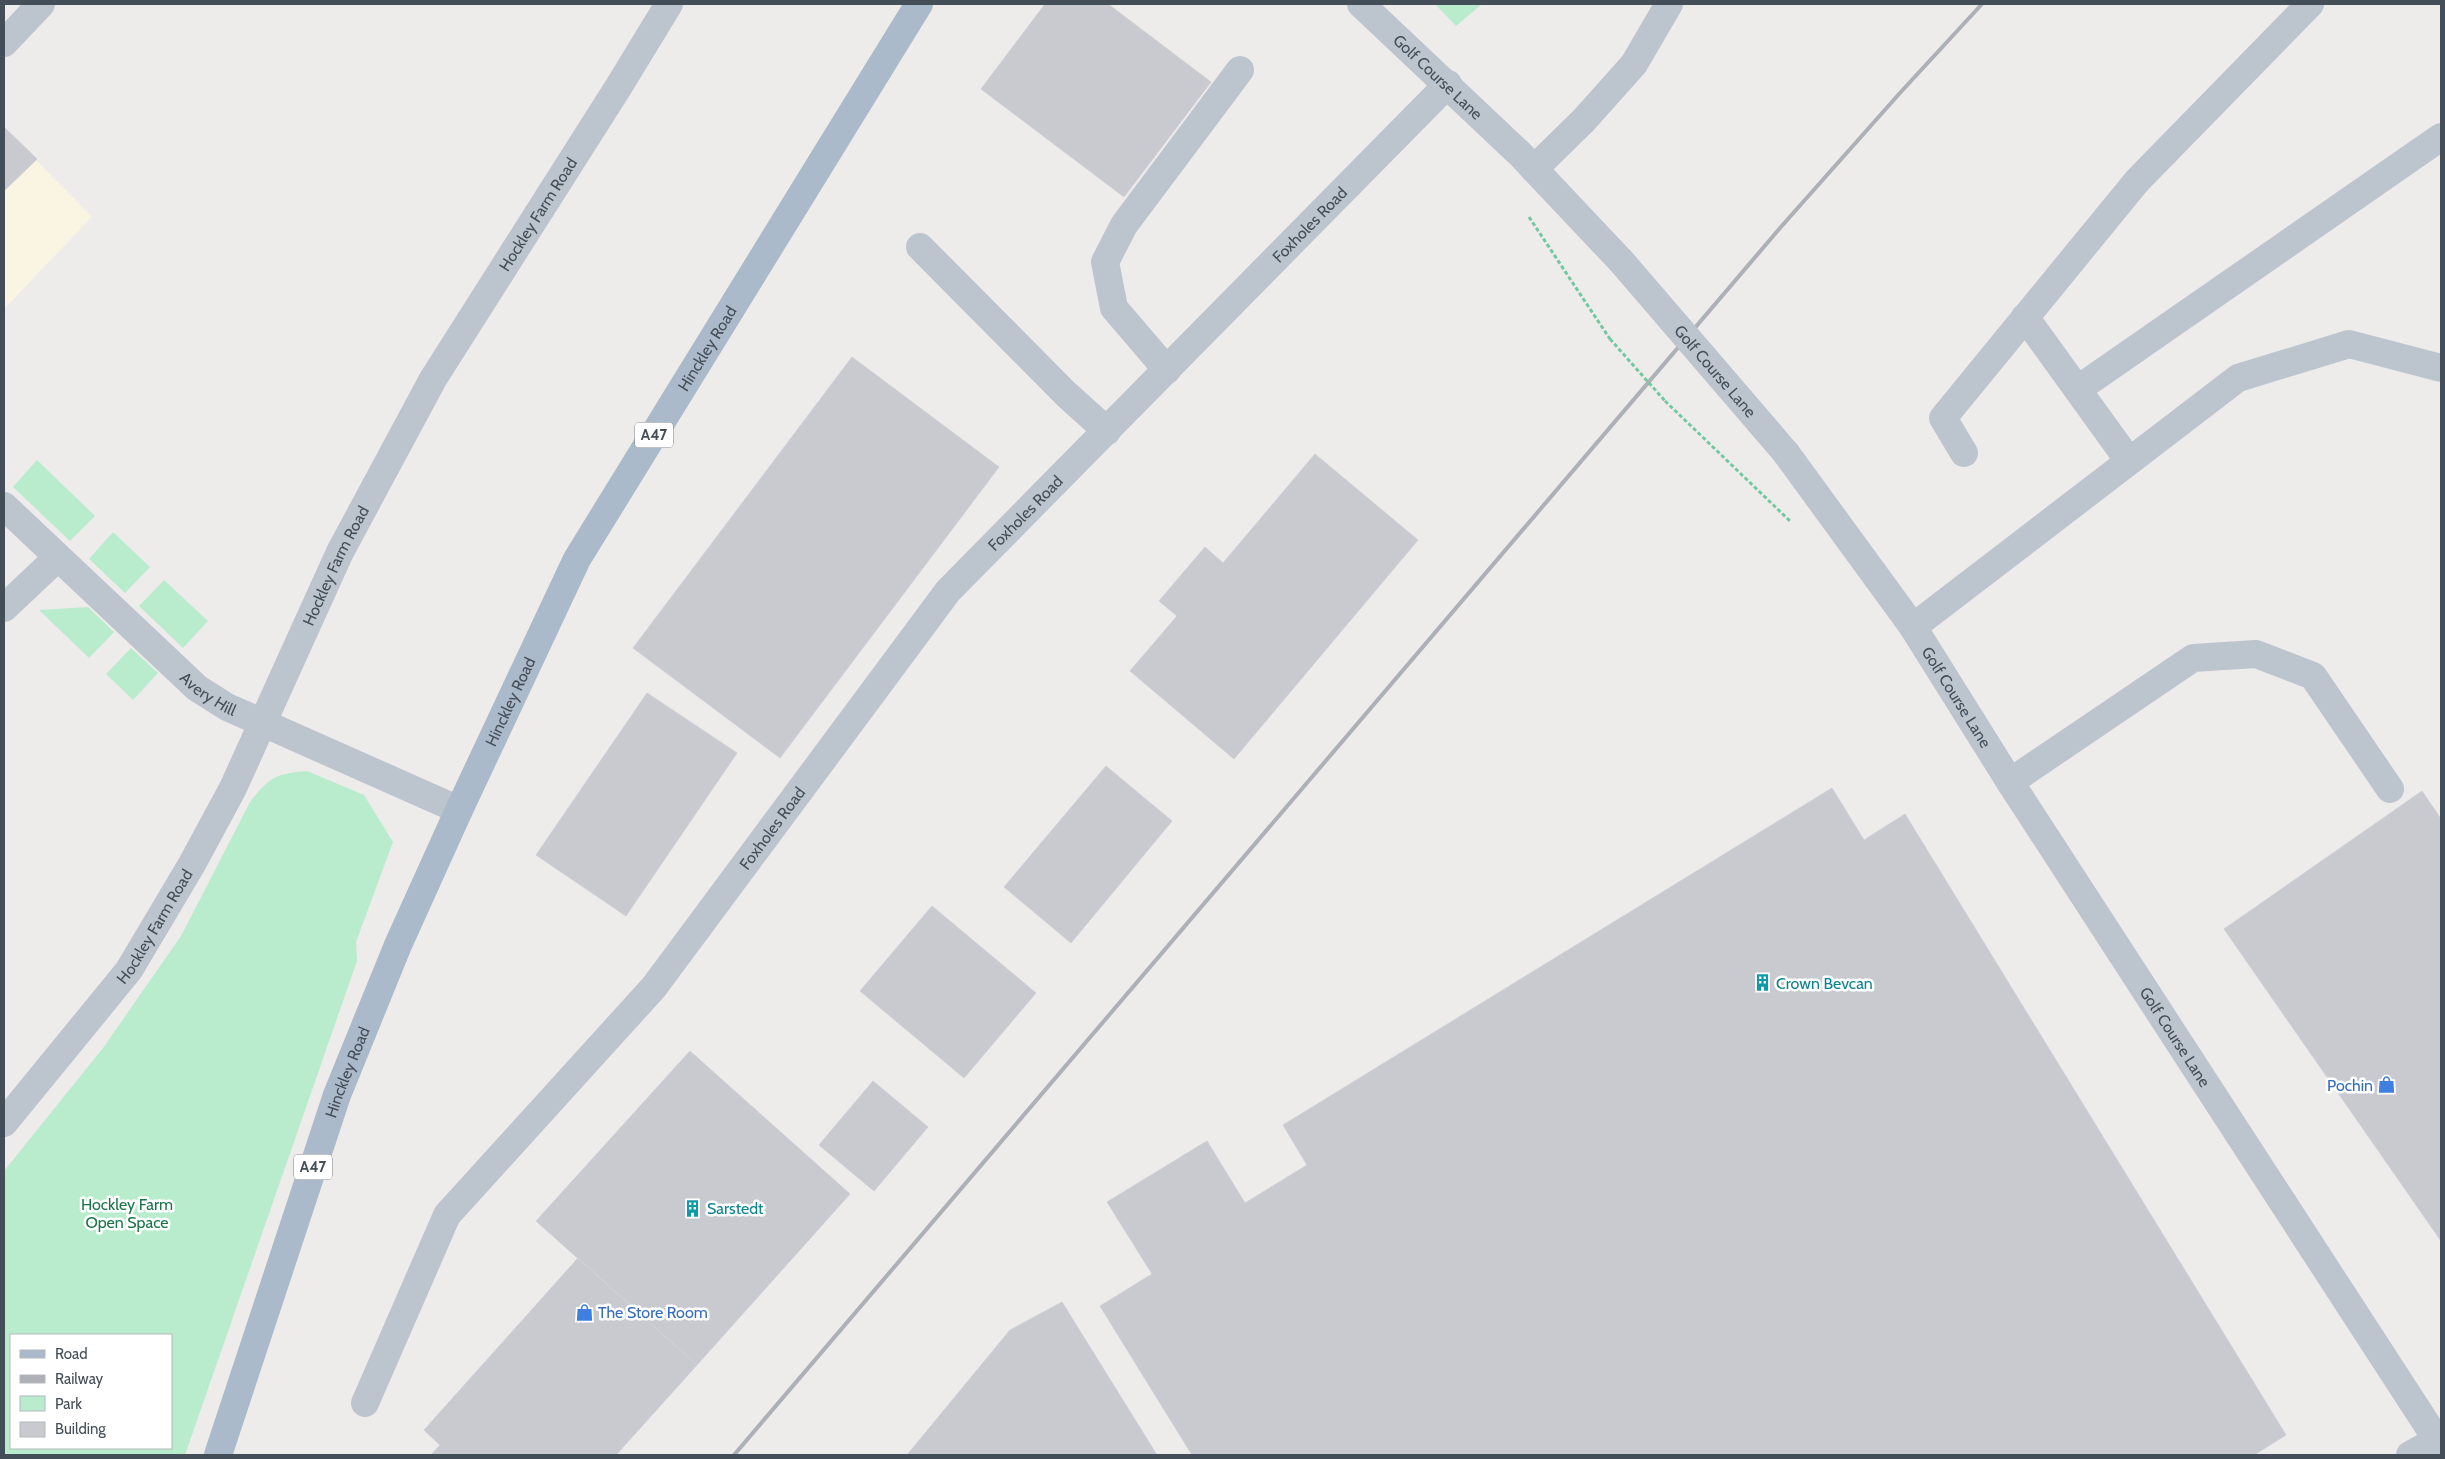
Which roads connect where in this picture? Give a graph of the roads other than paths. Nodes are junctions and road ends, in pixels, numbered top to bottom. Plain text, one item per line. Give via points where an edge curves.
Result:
1 (41, 4) edge
2 (669, 4) edge
3 (919, 4) edge
4 (1361, 4) edge
5 (1670, 4) edge
6 (2310, 4) edge
7 (4, 43) edge
8 (1240, 70) dead end
9 (1448, 84) junction
10 (2441, 137) edge
11 (1534, 169) junction
12 (920, 247) dead end
13 (2026, 317) junction
14 (2441, 368) edge
15 (1167, 370) junction
16 (2078, 389) junction
17 (1107, 431) junction
18 (1964, 453) dead end
19 (2129, 461) junction
20 (4, 506) edge
21 (58, 558) junction
22 (4, 608) edge
23 (1913, 627) junction
24 (263, 723) junction
25 (2010, 782) junction
26 (2390, 789) dead end
27 (458, 810) junction
28 (4, 1123) edge
29 (365, 1403) dead end
30 (2439, 1439) edge
31 (218, 1455) edge
32 (2410, 1455) edge

1 - 7 street
2 - 24 street, Hockley Farm Road via 433,379 340,552
3 - 27 main road, Hinckley Road / A47 via 577,559
4 - 9 street, Golf Course Lane
5 - 11 street via 1634,64
6 - 13 street via 2137,181
8 - 15 street via 1124,225 1105,262 1114,308
9 - 11 street, Golf Course Lane
9 - 15 street, Foxholes Road
10 - 16 street
11 - 23 street, Golf Course Lane, bridge via 1621,261 1786,453
12 - 17 street
13 - 16 street
13 - 18 street via 1943,418
14 - 19 street via 2349,344 2238,378
15 - 17 street, Foxholes Road
16 - 19 street
17 - 29 street, Foxholes Road via 948,591 654,987 447,1215
19 - 23 street
20 - 21 street, Avery Hill
21 - 22 street
21 - 24 street, Avery Hill via 197,688 227,707
23 - 25 street, Golf Course Lane
24 - 27 street, Avery Hill
24 - 28 street, Hockley Farm Road via 192,864 129,970
25 - 26 street via 2192,658 2256,654 2313,676
25 - 30 street, Golf Course Lane
27 - 31 main road, Hinckley Road / A47 via 337,1094
30 - 32 street, Golf Course Lane

